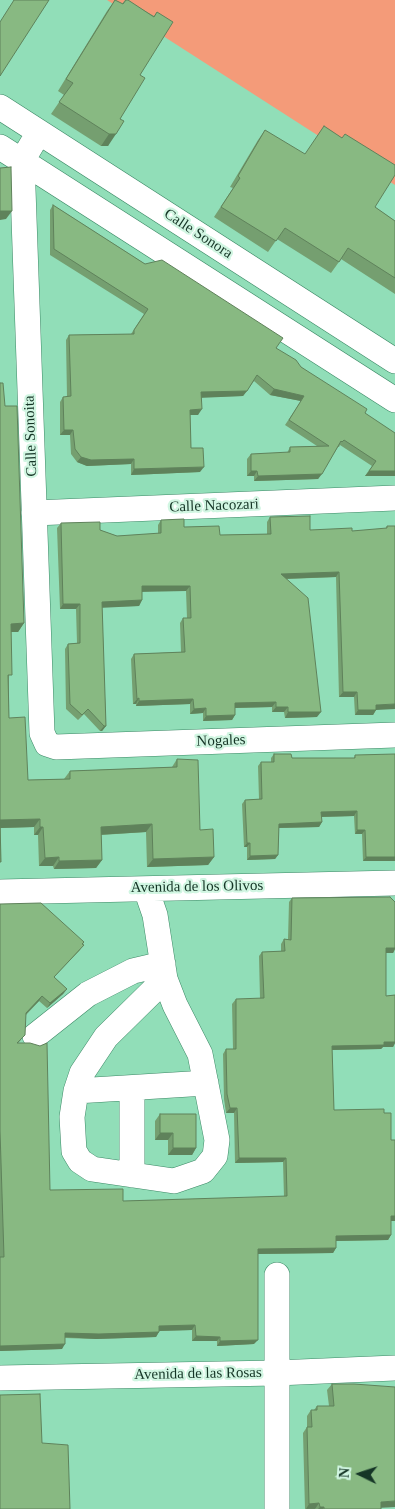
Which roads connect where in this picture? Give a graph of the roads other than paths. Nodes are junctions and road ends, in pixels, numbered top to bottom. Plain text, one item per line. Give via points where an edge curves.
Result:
1 (0, 107) edge
2 (38, 132) junction
3 (0, 147) edge
4 (22, 161) junction
5 (395, 360) edge
6 (395, 400) edge
7 (395, 498) edge
8 (34, 513) junction
9 (395, 735) edge
10 (47, 744) joint
11 (395, 883) edge
12 (146, 889) junction
13 (0, 892) edge
14 (164, 971) junction
15 (35, 1036) dead end
16 (206, 1083) junction
17 (132, 1088) junction
18 (76, 1091) junction
19 (132, 1175) junction
20 (277, 1275) dead end
21 (395, 1368) edge
22 (276, 1373) junction
23 (0, 1378) edge
24 (277, 1509) edge

1 - 2 street, Calle Sonora
2 - 4 street
2 - 5 street, Calle Sonora
3 - 4 street
4 - 6 street
4 - 8 street, Calle Sonoita
7 - 8 street, Calle Nacozari
8 - 10 street, Calle Sonoita via 42,733
9 - 10 street, Nogales via 56,747
11 - 12 street, Avenida de los Olivos
12 - 13 street, Avenida de los Olivos
12 - 14 street via 155,914
14 - 15 street via 133,971 88,994
14 - 16 street via 175,1005 200,1054
14 - 18 street via 106,1037 82,1073
16 - 17 street
16 - 19 street via 217,1140 215,1156 203,1171 174,1181
17 - 18 street
17 - 19 street
18 - 19 street via 72,1117 74,1152 80,1161 92,1169
20 - 22 street
21 - 22 street, Avenida de las Rosas
22 - 23 street, Avenida de las Rosas
22 - 24 street

